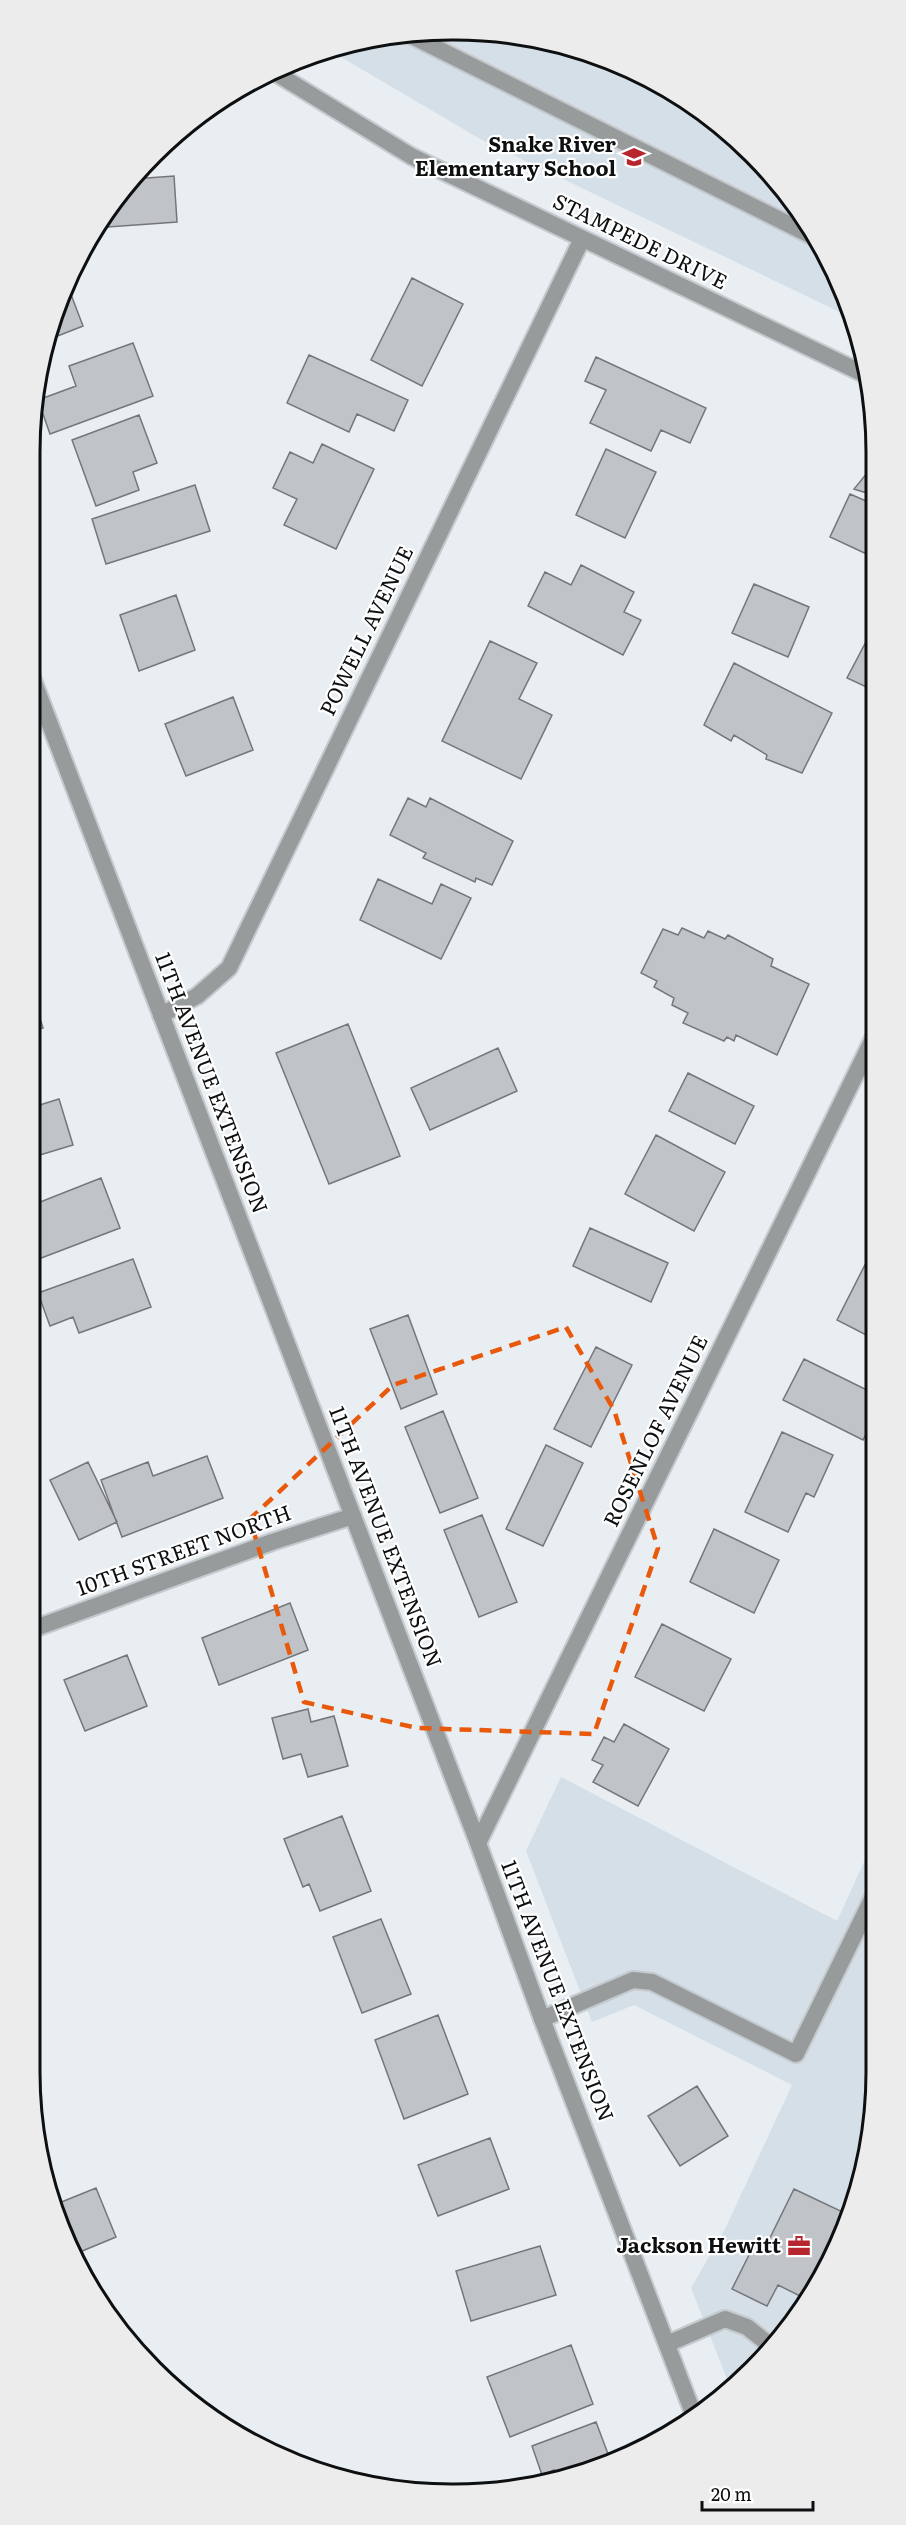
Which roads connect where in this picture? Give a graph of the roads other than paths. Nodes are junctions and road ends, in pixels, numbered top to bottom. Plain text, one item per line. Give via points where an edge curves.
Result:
1 (423, 41) edge
2 (283, 78) edge
3 (799, 229) edge
4 (582, 240) junction
5 (857, 371) edge
6 (40, 698) edge
7 (160, 1015) junction
8 (866, 1053) edge
9 (353, 1516) junction
10 (40, 1626) edge
11 (478, 1843) junction
12 (866, 1911) edge
13 (542, 2019) junction
14 (765, 2341) edge
15 (668, 2344) junction
16 (691, 2408) edge

1 - 3 street
2 - 4 street, STAMPEDE DRIVE via 411,156
4 - 5 street, STAMPEDE DRIVE
4 - 7 street, POWELL AVENUE via 229,968 197,996
6 - 7 street, 11TH AVENUE EXTENSION
7 - 9 street, 11TH AVENUE EXTENSION
8 - 11 street, ROSENLOF AVENUE
9 - 10 street, 10TH STREET NORTH
9 - 11 street, 11TH AVENUE EXTENSION
11 - 13 street, 11TH AVENUE EXTENSION
12 - 13 street via 796,2054 652,1982 633,1980
13 - 15 street, 11TH AVENUE EXTENSION
14 - 15 street via 747,2327 725,2319
15 - 16 street, 11TH AVENUE EXTENSION

